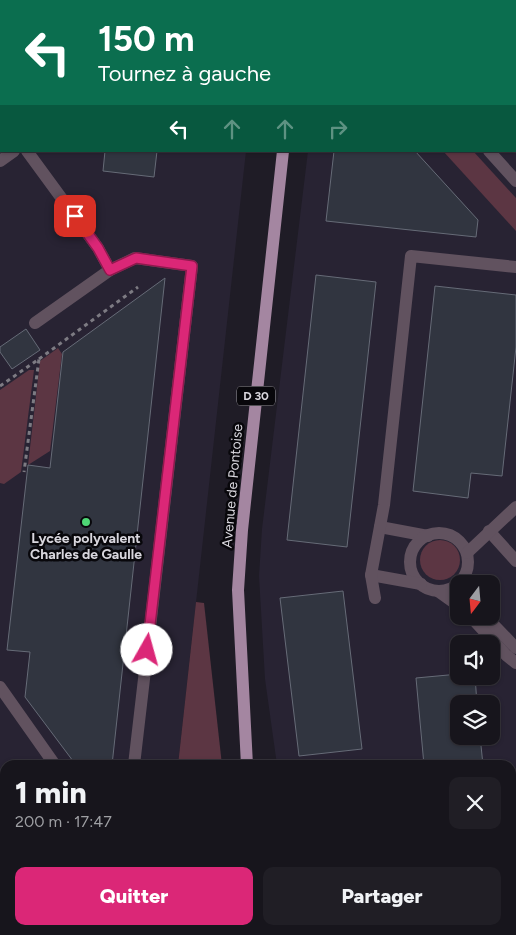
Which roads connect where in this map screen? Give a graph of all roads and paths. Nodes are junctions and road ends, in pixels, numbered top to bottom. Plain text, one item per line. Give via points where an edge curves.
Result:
1 (13, 152) edge
2 (28, 152) edge
3 (283, 152) edge
4 (490, 152) edge
5 (0, 161) edge
6 (516, 181) edge
7 (516, 267) edge
8 (110, 270) junction
9 (138, 287) dead end
10 (35, 323) dead end
11 (39, 359) junction
12 (0, 386) edge
13 (24, 472) dead end
14 (516, 506) edge
15 (380, 527) junction
16 (489, 531) junction
17 (428, 536) junction
18 (467, 553) junction
19 (516, 561) edge
20 (371, 575) junction
21 (466, 575) edge
22 (421, 584) junction
23 (450, 589) edge
24 (438, 591) junction
25 (375, 598) dead end
26 (450, 600) edge
27 (478, 625) edge
28 (494, 625) edge
29 (516, 648) edge
30 (516, 663) edge
31 (0, 687) edge
32 (51, 760) edge
33 (135, 760) edge
34 (247, 760) edge

1 - 5 street
2 - 8 street via 98,248
3 - 34 main road, Avenue de Pontoise / D 30 via 238,590
4 - 6 street
7 - 15 street via 411,256
8 - 10 street
8 - 33 street via 136,258 192,266
9 - 11 path
11 - 12 path
11 - 13 path
14 - 16 street
15 - 17 street
15 - 20 street
16 - 18 street
16 - 19 street
17 - 18 street via 447,534 456,538
17 - 22 street via 420,541 411,558 414,577
18 - 21 street
20 - 22 street
20 - 25 street
22 - 24 street
23 - 24 street
24 - 26 street
27 - 30 street
28 - 29 street
31 - 32 street

